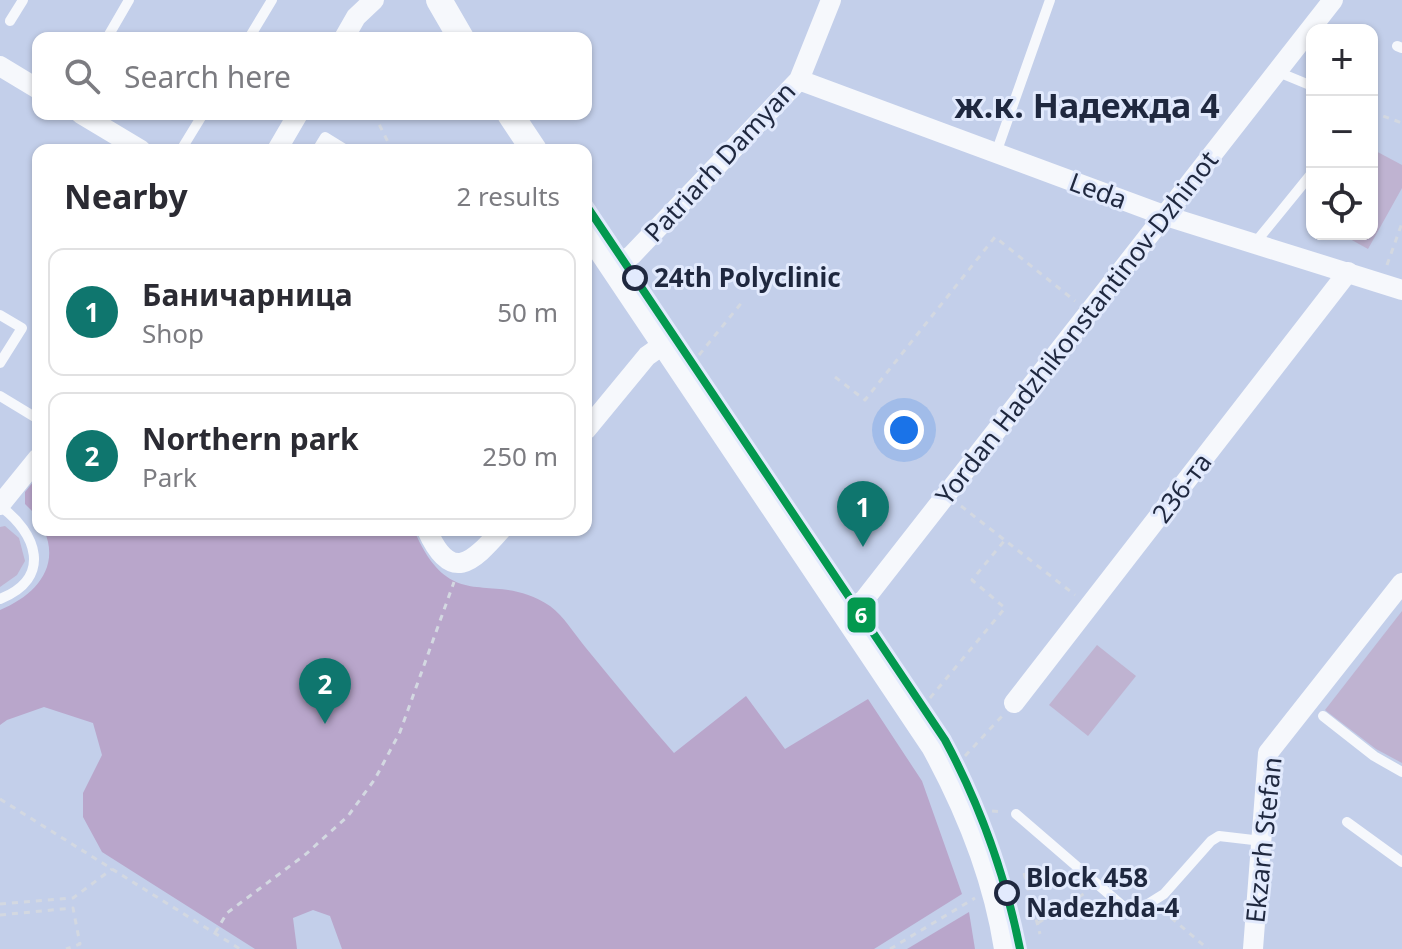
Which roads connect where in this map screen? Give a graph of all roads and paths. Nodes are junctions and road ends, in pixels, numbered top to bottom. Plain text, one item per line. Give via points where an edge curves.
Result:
1 (23, 0) edge
2 (129, 0) edge
3 (272, 0) edge
4 (373, 0) edge
5 (439, 0) edge
6 (831, 0) edge
7 (1050, 0) edge
8 (1333, 0) edge
9 (10, 21) dead end
10 (110, 32) edge
11 (253, 32) edge
12 (347, 32) edge
13 (458, 32) edge
14 (0, 66) edge
15 (1278, 72) junction
16 (799, 80) junction
17 (1306, 84) edge
18 (32, 85) edge
19 (1378, 114) edge
20 (91, 120) edge
21 (199, 120) edge
22 (294, 120) edge
23 (377, 120) edge
24 (514, 120) edge
25 (1402, 123) edge
26 (131, 144) edge
27 (185, 144) edge
28 (280, 144) edge
29 (321, 144) edge
30 (336, 144) edge
31 (389, 144) edge
32 (530, 144) edge
33 (996, 153) junction
34 (1306, 180) edge
35 (1166, 216) junction
36 (1402, 223) edge
37 (592, 236) edge
38 (1255, 243) junction
39 (613, 268) junction
40 (1348, 272) junction
41 (1381, 283) junction
42 (1402, 290) edge
43 (743, 301) dead end
44 (1090, 313) junction
45 (0, 315) edge
46 (664, 344) junction
47 (699, 355) dead end
48 (0, 363) edge
49 (835, 377) dead end
50 (0, 396) edge
51 (32, 415) edge
52 (592, 423) edge
53 (32, 466) edge
54 (947, 494) junction
55 (0, 506) edge
56 (430, 536) edge
57 (496, 536) edge
58 (1005, 540) junction
59 (458, 562) junction
60 (1402, 583) edge
61 (0, 599) edge
62 (1091, 607) junction
63 (845, 612) junction
64 (930, 698) dead end
65 (1014, 703) joint
66 (1323, 716) dead end
67 (965, 756) dead end
68 (1402, 772) edge
69 (0, 799) edge
70 (1016, 814) dead end
71 (1347, 822) dead end
72 (1262, 841) junction
73 (1402, 862) edge
74 (112, 869) junction
75 (1024, 873) dead end
76 (1100, 886) junction
77 (975, 898) dead end
78 (1153, 903) junction
79 (0, 904) edge
80 (0, 915) edge
81 (1038, 923) junction
82 (215, 933) junction
83 (1040, 934) dead end
84 (66, 949) edge
85 (240, 949) edge
86 (890, 949) edge
87 (1007, 949) edge
88 (1208, 949) edge
89 (1253, 949) edge

1 - 9 lane
2 - 10 lane
3 - 11 lane
4 - 12 street
5 - 13 street
6 - 16 street, Patriarh Damyan
7 - 33 lane
8 - 15 street, Yordan Hadzhikonstantinov-Dzhinot
14 - 18 street
15 - 17 lane
15 - 35 street, Yordan Hadzhikonstantinov-Dzhinot
16 - 33 street, Leda
16 - 39 street, Patriarh Damyan via 632,255
19 - 25 path
20 - 26 street
21 - 27 lane
22 - 28 street
23 - 31 path
24 - 32 street
29 - 30 lane via 325,137
33 - 35 street, Leda
34 - 38 lane
35 - 38 street, Leda
35 - 44 street, Yordan Hadzhikonstantinov-Dzhinot
36 - 41 path
37 - 39 street
38 - 40 street, Leda
39 - 46 street
40 - 41 street, Leda
40 - 62 street, 236-та
41 - 42 street, Leda
43 - 47 path
44 - 49 path via 995,237 865,400
44 - 54 street, Yordan Hadzhikonstantinov-Dzhinot
45 - 48 lane via 22,328
46 - 52 street via 647,356
46 - 63 street
50 - 51 lane
53 - 55 street
54 - 58 path
54 - 63 street, Yordan Hadzhikonstantinov-Dzhinot via 864,600
55 - 61 lane via 27,533 35,568 25,583
56 - 59 street via 441,555
57 - 59 street via 470,562
58 - 62 path
58 - 64 path via 972,580 1005,608
59 - 82 path via 400,732 375,779 348,816 227,913
60 - 72 street, Ekzarh Stefan via 1268,753
62 - 65 street, 236-та
63 - 87 street via 934,746 965,807 994,886
65 - 67 path
66 - 68 lane
69 - 74 path
70 - 76 lane
71 - 73 lane
72 - 78 lane via 1219,836
72 - 89 street, Ekzarh Stefan
74 - 79 path via 73,898
74 - 82 path
75 - 81 path
76 - 78 lane via 1132,914
76 - 81 path
77 - 86 path
78 - 88 path
80 - 84 path via 73,908 80,944
81 - 83 path
82 - 85 path

